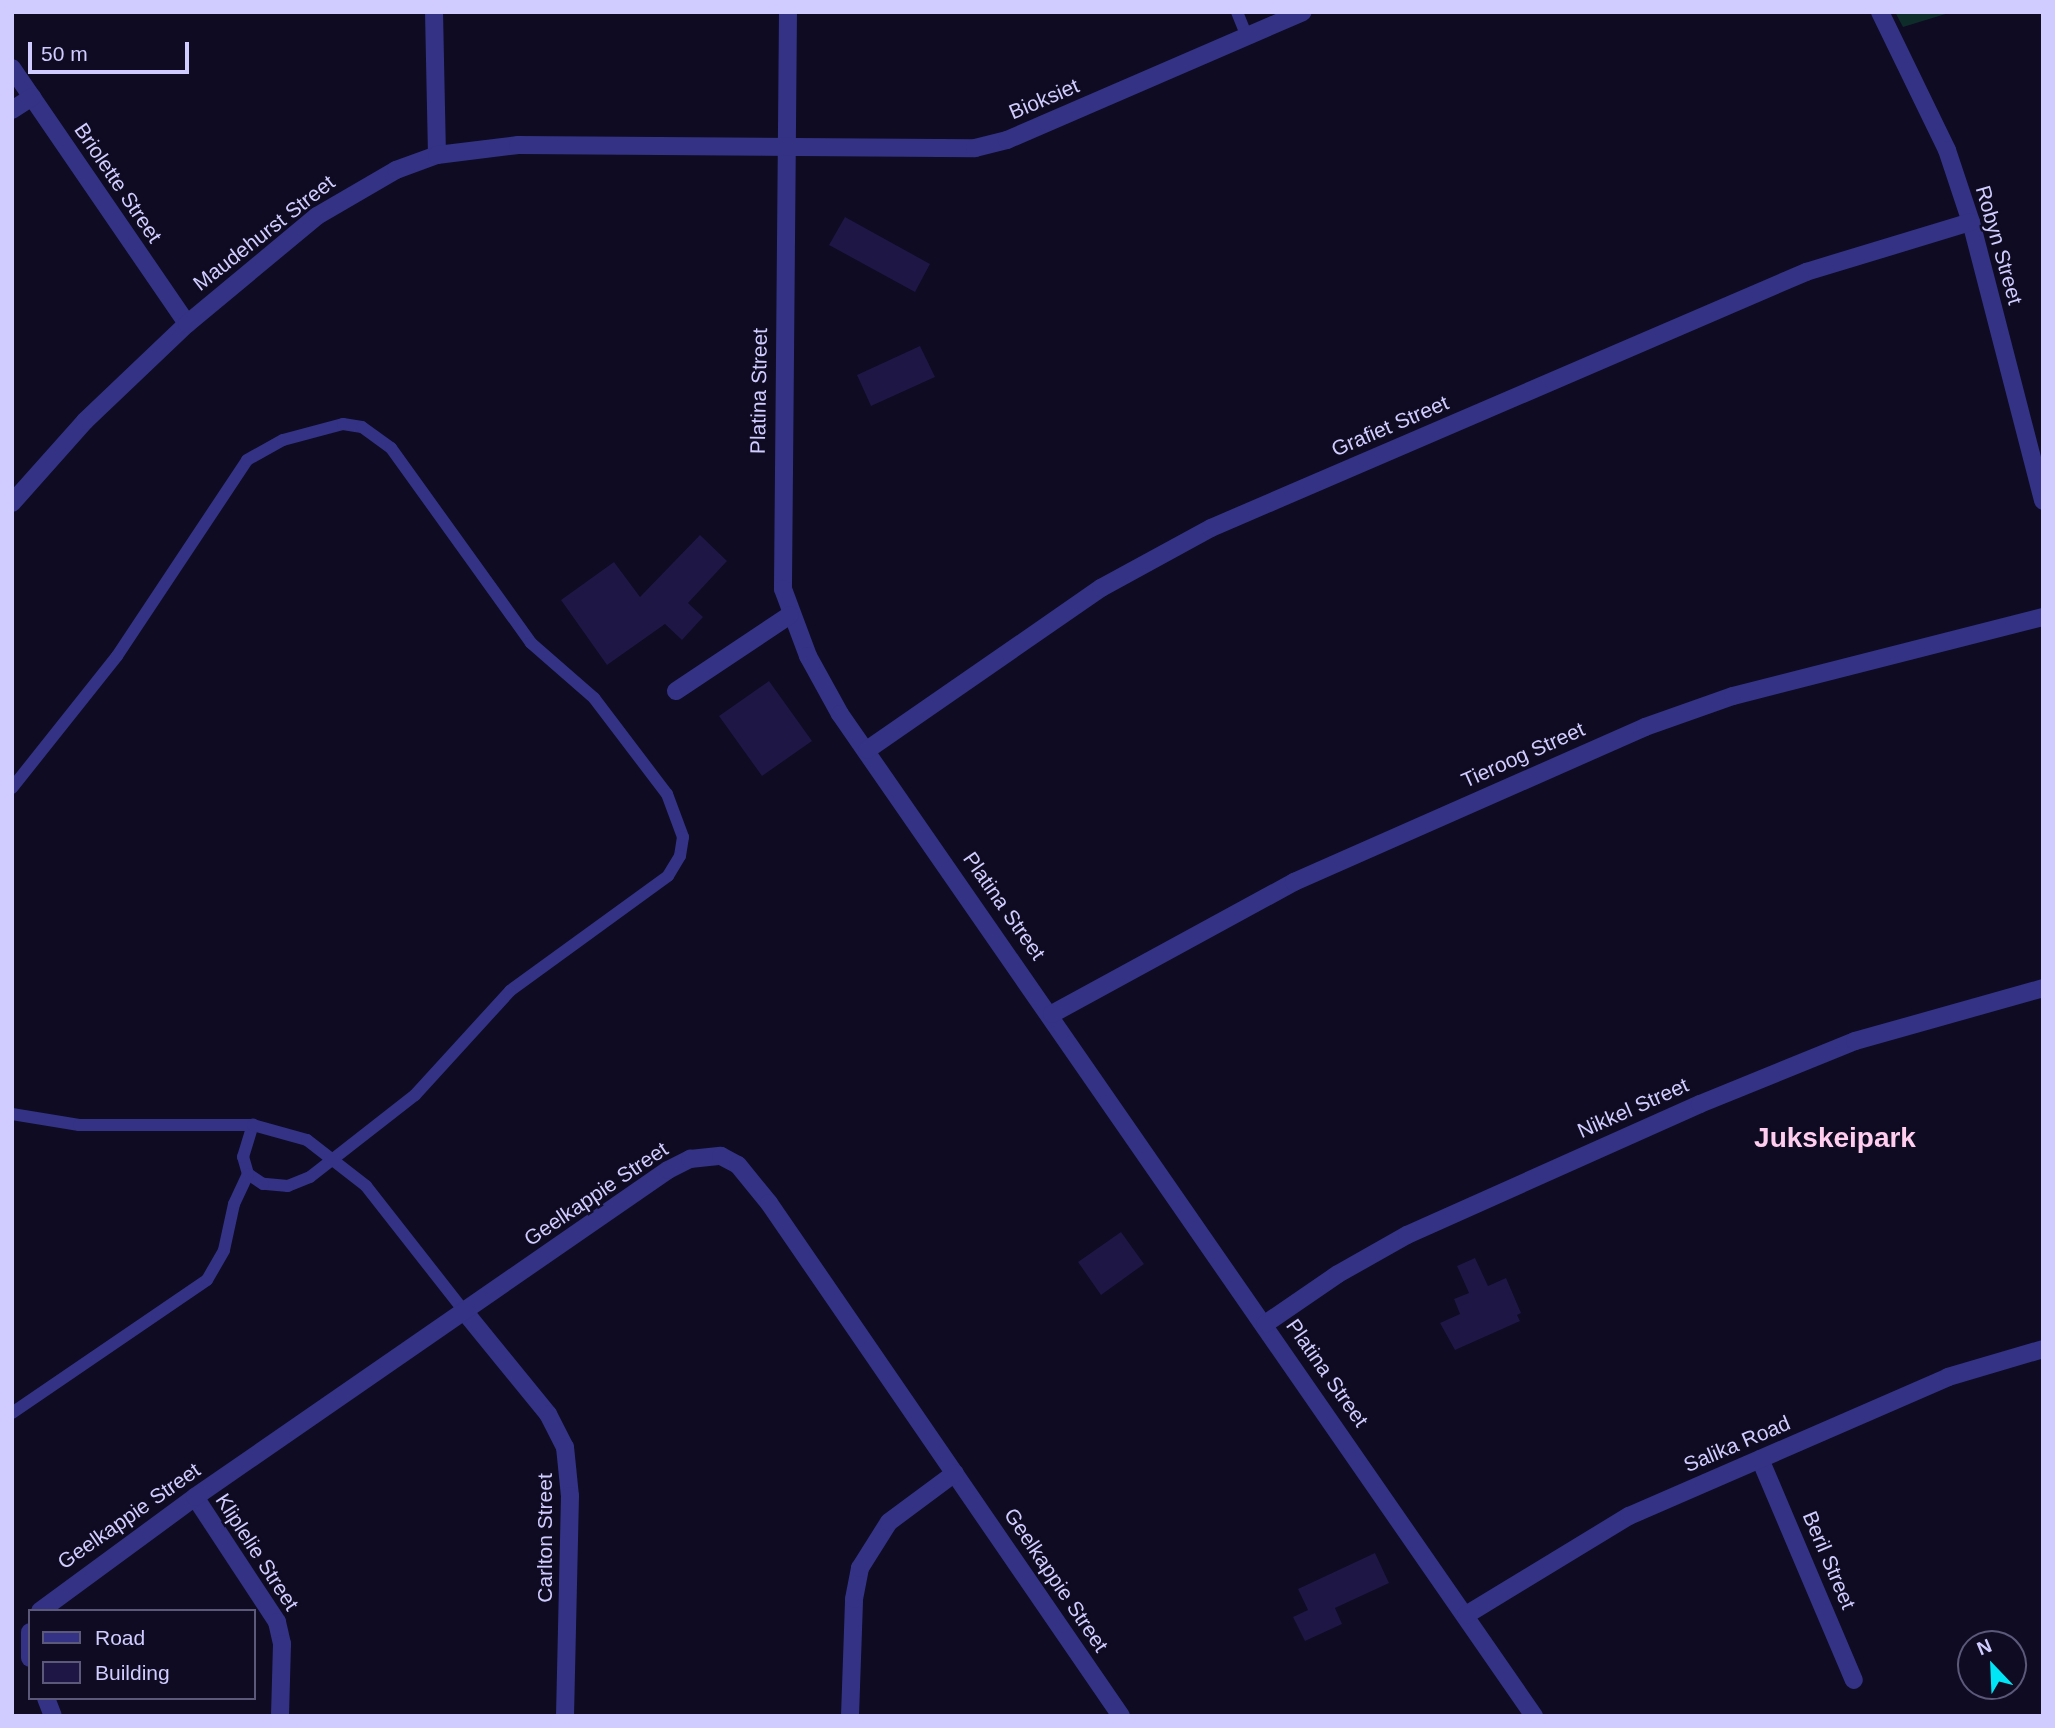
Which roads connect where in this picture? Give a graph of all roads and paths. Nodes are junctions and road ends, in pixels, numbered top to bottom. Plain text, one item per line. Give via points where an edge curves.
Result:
1 (434, 12) edge
2 (788, 12) edge
3 (1237, 12) edge
4 (1303, 12) edge
5 (1880, 12) edge
6 (1247, 37) junction
7 (12, 68) edge
8 (32, 97) junction
9 (12, 110) edge
10 (785, 147) junction
11 (437, 155) junction
12 (1971, 222) junction
13 (187, 324) junction
14 (2043, 501) edge
15 (12, 503) edge
16 (790, 615) junction
17 (2043, 617) edge
18 (676, 691) dead end
19 (867, 750) junction
20 (12, 788) edge
21 (2043, 988) edge
22 (1052, 1014) junction
23 (12, 1114) edge
24 (253, 1125) junction
25 (334, 1157) junction
26 (248, 1174) junction
27 (464, 1311) junction
28 (1265, 1324) junction
29 (2043, 1349) edge
30 (12, 1413) edge
31 (1760, 1459) junction
32 (955, 1473) junction
33 (195, 1497) junction
34 (43, 1609) edge
35 (1466, 1615) junction
36 (1854, 1680) dead end
37 (280, 1716) edge
38 (565, 1716) edge
39 (850, 1716) edge
40 (1121, 1716) edge
41 (1534, 1716) edge

1 - 11 street
2 - 10 street, Platina Street
3 - 6 lane
4 - 6 street, Bioksiet
5 - 12 street, Robyn Street via 1927,102
6 - 10 street, Bioksiet via 992,145 959,149
7 - 8 street, Briolette Street
8 - 9 street
8 - 13 street, Briolette Street
10 - 11 street, Maudehurst Street via 518,145
10 - 16 street, Platina Street via 780,478 783,589
11 - 13 street, Maudehurst Street via 375,179 335,203
12 - 14 street, Robyn Street
12 - 19 street, Grafiet Street via 1806,272 1211,528 1101,588
13 - 15 street, Maudehurst Street via 85,421
16 - 18 street
16 - 19 street, Platina Street via 840,714
17 - 22 street, Tieroog Street via 1732,696 1645,727 1294,882
19 - 22 street, Platina Street
20 - 25 lane via 117,656 253,454 282,440 343,424 362,427 391,448 525,635 594,698 667,794 680,821 682,847 668,876 510,991 415,1095
21 - 28 street, Nikkel Street via 1855,1041 1700,1104 1407,1235 1338,1274
22 - 28 street, Platina Street
23 - 24 lane via 79,1125
24 - 25 lane via 307,1140
24 - 26 lane via 243,1157
25 - 26 lane via 310,1177 288,1186 263,1184
25 - 27 lane via 366,1186
26 - 30 lane via 234,1204 224,1250 207,1280
27 - 32 street, Geelkappie Street via 681,1162 702,1155 731,1159 769,1203
27 - 33 street, Geelkappie Street
27 - 38 street, Carlton Street via 548,1414 565,1447 570,1496
28 - 35 street, Platina Street
29 - 31 street, Salika Road via 1948,1377
31 - 35 street, Salika Road via 1595,1533
31 - 36 street, Beril Street
32 - 39 street via 889,1522 860,1568 854,1599
32 - 40 street, Geelkappie Street
33 - 34 street, Geelkappie Street
33 - 37 street, Kliplelie Street via 276,1622 282,1644
35 - 41 street, Platina Street

